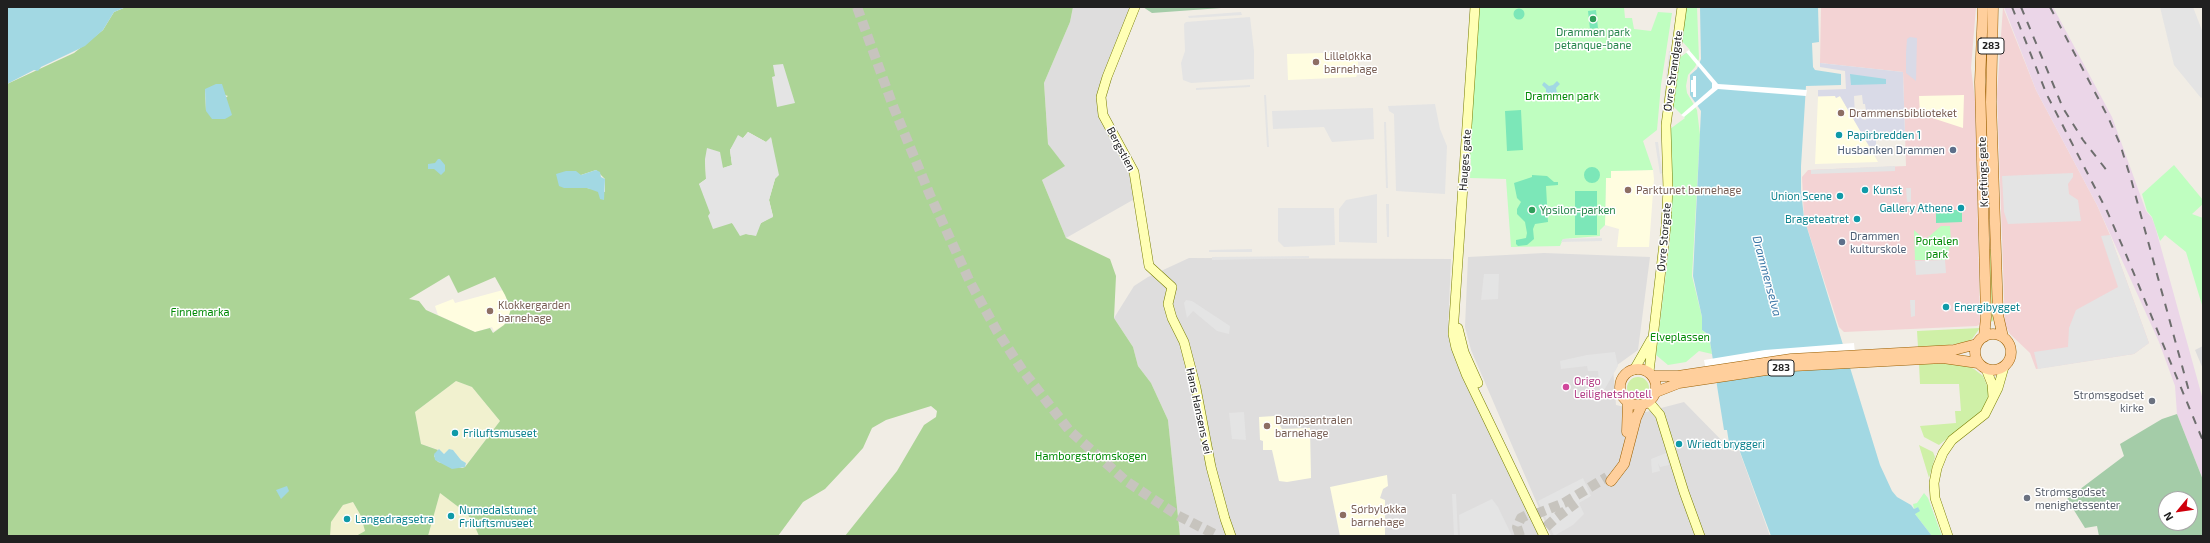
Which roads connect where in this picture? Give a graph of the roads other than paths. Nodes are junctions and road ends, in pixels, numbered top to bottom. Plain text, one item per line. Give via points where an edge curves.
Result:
1 (1135, 7) edge
2 (1475, 7) edge
3 (1682, 7) edge
4 (1983, 7) edge
5 (1993, 7) edge
6 (1666, 135) joint
7 (1172, 287) joint
8 (2003, 337) junction
9 (1652, 339) junction
10 (1980, 340) junction
11 (1922, 356) junction
12 (1978, 363) junction
13 (2004, 367) junction
14 (1986, 369) junction
15 (1634, 370) junction
16 (1651, 374) junction
17 (1707, 374) junction
18 (1656, 392) junction
19 (1993, 398) junction
20 (1628, 402) junction
21 (1646, 403) junction
22 (1231, 536) edge
23 (1544, 536) edge
24 (1700, 536) edge
25 (1948, 536) edge

1 - 7 street, Bergstien via 1101,97 1103,114 1134,172 1149,266
2 - 23 street, Hauges gate via 1454,342 1492,414 1504,444 1504,451
3 - 6 street, Øvre Strandgate via 1670,86
4 - 10 main road, Kreftings gate / 283 via 1980,82 1986,327
5 - 8 main road, Kreftings gate / 283 via 1991,97 1998,315
6 - 9 street, Øvre Storgate via 1666,226
7 - 22 street, Hans Hansens vei via 1168,304 1184,342 1196,388 1214,482
8 - 10 main road, 283 via 1994,334
8 - 13 main road, 283 via 2011,351
9 - 15 street, Øvre Storgate
9 - 16 street, Øvre Storgate
10 - 11 main road, 283 via 1959,350
10 - 12 main road, 283 via 1975,351
11 - 12 main road, 283
11 - 17 main road, 283 via 1855,358
12 - 14 main road, 283
13 - 14 main road via 1997,370
13 - 19 street
14 - 19 street via 1992,384
15 - 16 main road, 283
15 - 20 main road via 1627,373 1621,382 1622,395
16 - 17 main road, 283
16 - 18 main road
17 - 18 main road, 283
18 - 21 main road
19 - 25 street via 1985,414 1956,436 1943,453 1935,474 1936,503
20 - 21 main road
20 - 21 main road via 1629,416 1625,443 1609,479 1624,464 1636,418
21 - 24 street via 1660,415

